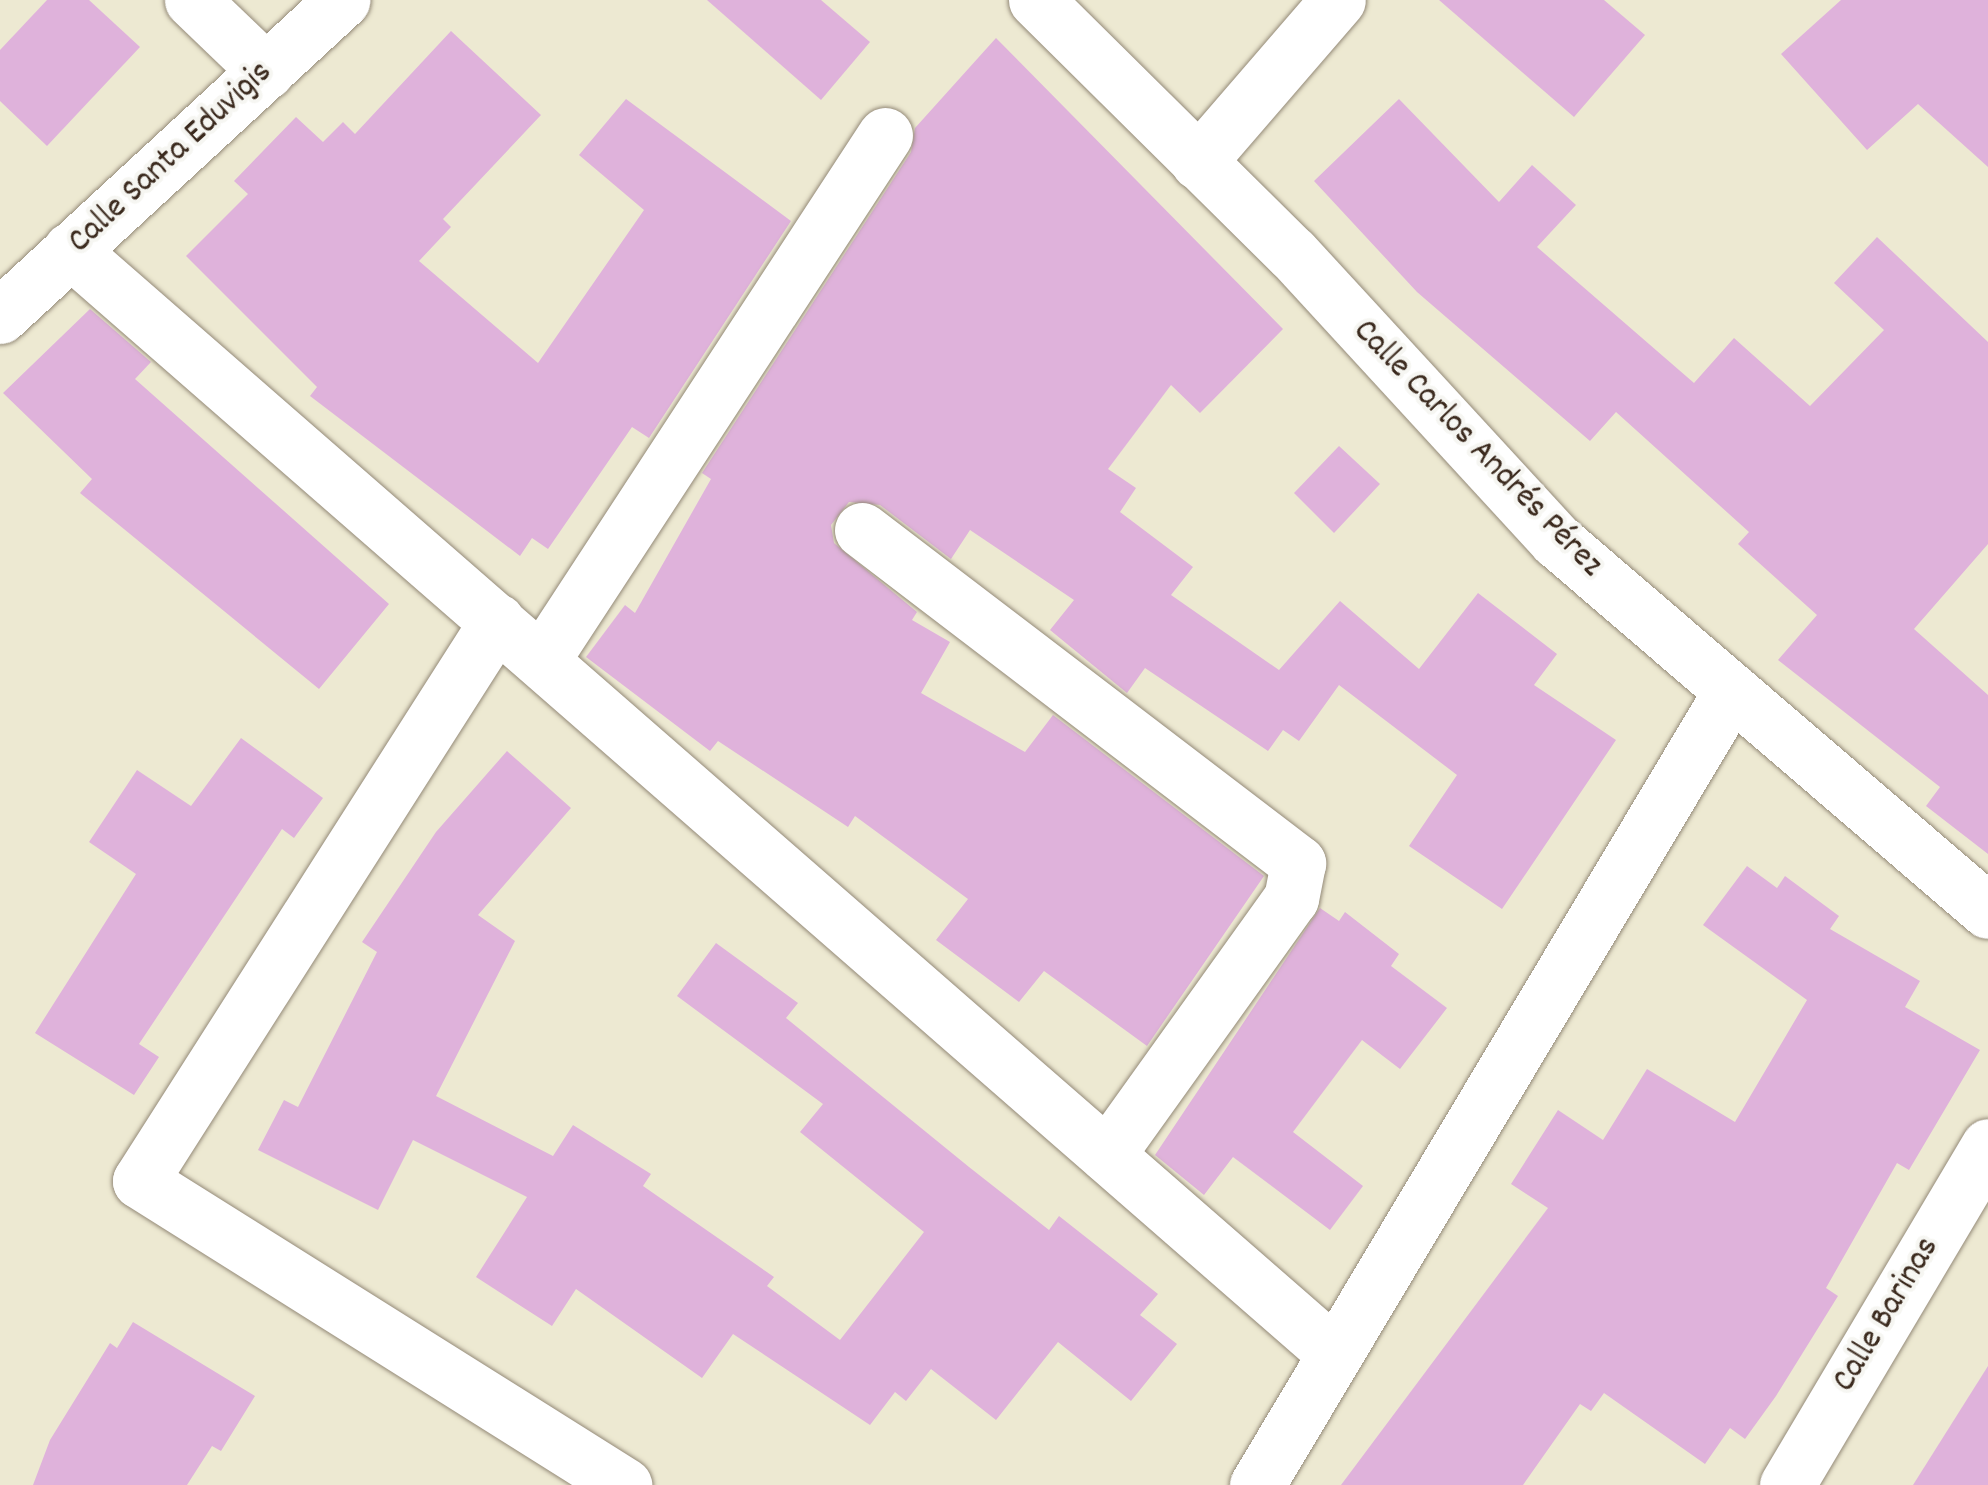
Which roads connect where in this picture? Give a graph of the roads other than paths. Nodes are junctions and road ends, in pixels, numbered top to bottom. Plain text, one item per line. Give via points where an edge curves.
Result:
1 (192, 0) edge
2 (343, 0) edge
3 (1036, 0) edge
4 (1338, 0) edge
5 (266, 71) junction
6 (885, 135) dead end
7 (1198, 162) junction
8 (70, 250) junction
9 (0, 316) edge
10 (862, 530) dead end
11 (497, 620) junction
12 (542, 660) junction
13 (1731, 692) junction
14 (1988, 911) edge
15 (1988, 1146) edge
16 (1106, 1154) junction
17 (1335, 1354) junction
18 (624, 1485) edge
19 (1257, 1485) edge
20 (1787, 1485) edge

1 - 5 street
2 - 5 street, Calle Santa Eduvigis
3 - 7 street, Calle Carlos Andrés Pérez
4 - 7 street
5 - 8 street, Calle Santa Eduvigis
6 - 12 street
7 - 13 street, Calle Carlos Andrés Pérez via 1556,540
8 - 9 street, Calle Santa Eduvigis
8 - 11 street
10 - 16 street via 1298,863 1291,898
11 - 12 street
11 - 18 street via 140,1182
12 - 16 street
13 - 14 street, Calle Carlos Andrés Pérez
13 - 17 street
15 - 20 street, Calle Barinas
16 - 17 street
17 - 19 street

